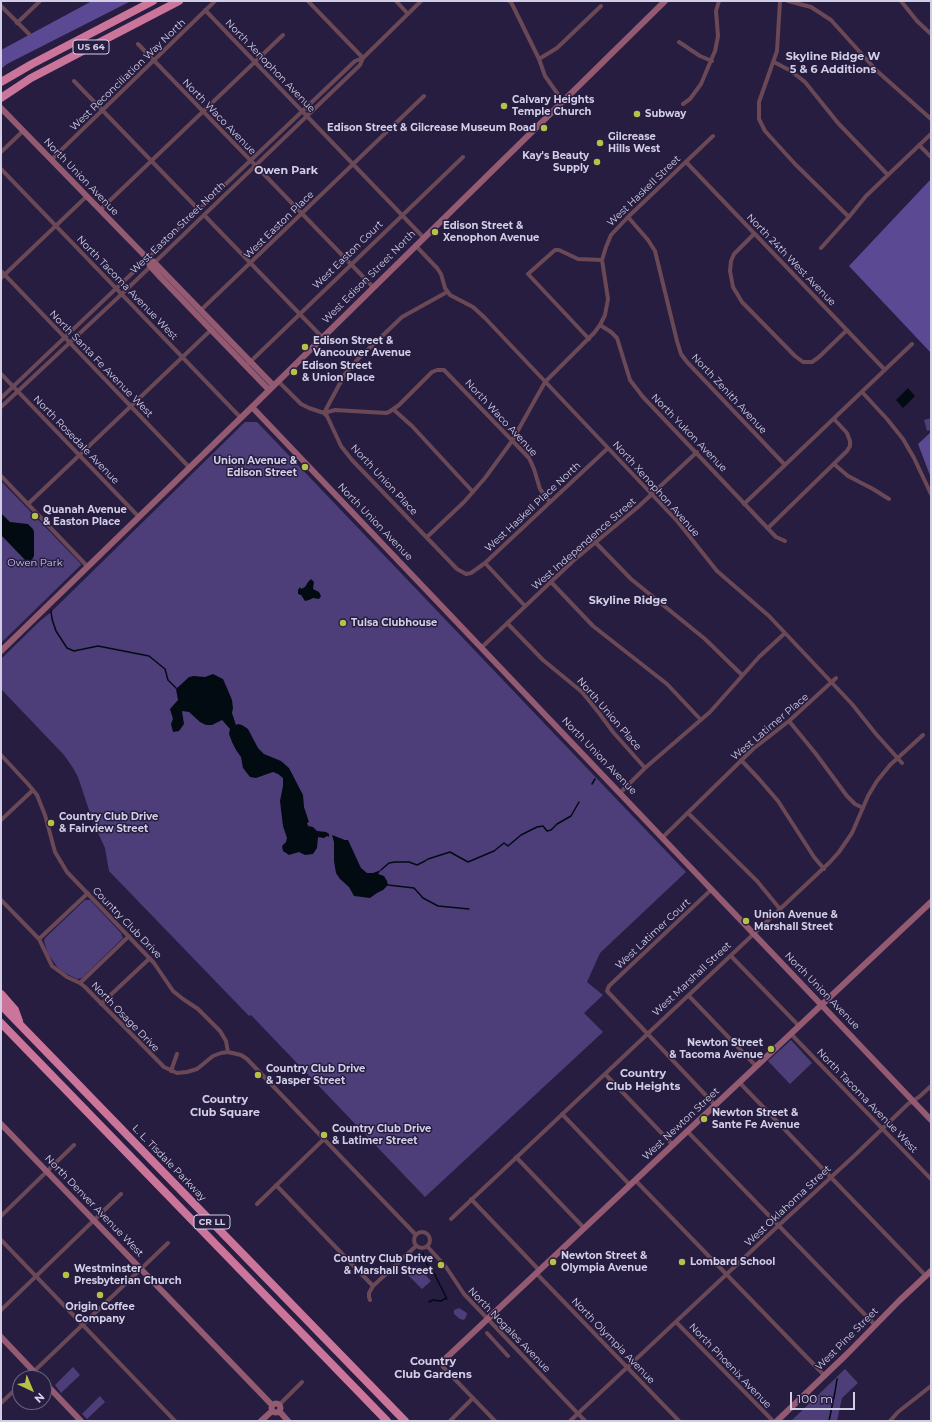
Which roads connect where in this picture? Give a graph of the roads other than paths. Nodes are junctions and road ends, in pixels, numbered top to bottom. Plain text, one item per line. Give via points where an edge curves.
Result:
1 (40, 1) edge
2 (153, 1) edge
3 (179, 1) edge
4 (215, 1) edge
5 (308, 1) edge
6 (396, 1) edge
7 (421, 1) edge
8 (664, 1) edge
9 (719, 1) edge
10 (780, 1) edge
11 (788, 1) edge
12 (901, 1) edge
13 (511, 2) edge
14 (1, 6) edge
15 (601, 6) dead end
16 (205, 10) junction
17 (408, 14) junction
18 (17, 23) junction
19 (28, 34) dead end
20 (931, 34) edge
21 (283, 35) dead end
22 (679, 42) dead end
23 (138, 44) dead end
24 (363, 58) junction
25 (539, 58) junction
26 (154, 61) junction
27 (712, 61) junction
28 (255, 62) junction
29 (774, 62) junction
30 (74, 81) dead end
31 (1, 82) edge
32 (424, 96) dead end
33 (1, 98) edge
34 (562, 100) junction
35 (683, 104) dead end
36 (1, 108) edge
37 (103, 110) junction
38 (203, 111) junction
39 (302, 111) junction
40 (307, 116) junction
41 (931, 119) edge
42 (23, 131) junction
43 (931, 134) edge
44 (713, 136) dead end
45 (919, 146) junction
46 (1, 152) edge
47 (463, 157) dead end
48 (931, 157) edge
49 (51, 160) junction
50 (152, 161) junction
51 (251, 161) junction
52 (686, 162) junction
53 (354, 165) junction
54 (255, 166) junction
55 (1, 169) edge
56 (888, 175) junction
57 (87, 196) junction
58 (204, 206) junction
59 (100, 210) junction
60 (199, 210) junction
61 (209, 210) junction
62 (301, 214) junction
63 (195, 215) junction
64 (204, 215) junction
65 (402, 215) junction
66 (628, 217) junction
67 (849, 217) junction
68 (200, 219) junction
69 (56, 225) junction
70 (754, 234) junction
71 (423, 237) junction
72 (415, 245) junction
73 (821, 248) dead end
74 (148, 259) junction
75 (602, 260) junction
76 (250, 263) junction
77 (152, 264) junction
78 (351, 265) junction
79 (2, 275) edge
80 (372, 287) junction
81 (117, 289) junction
82 (448, 292) junction
83 (122, 294) junction
84 (199, 313) junction
85 (299, 314) junction
86 (600, 325) junction
87 (214, 328) junction
88 (847, 330) junction
89 (322, 337) junction
90 (65, 338) junction
91 (589, 338) junction
92 (70, 342) junction
93 (912, 344) dead end
94 (182, 357) junction
95 (248, 363) junction
96 (885, 370) junction
97 (1, 374) edge
98 (545, 382) junction
99 (274, 385) junction
100 (13, 387) junction
101 (18, 392) junction
102 (862, 392) junction
103 (1, 398) edge
104 (131, 406) junction
105 (1, 407) edge
106 (252, 407) junction
107 (394, 410) junction
108 (324, 413) junction
109 (240, 418) junction
110 (834, 419) junction
111 (512, 441) junction
112 (608, 448) junction
113 (697, 452) junction
114 (79, 455) junction
115 (834, 464) junction
116 (786, 465) junction
117 (190, 467) junction
118 (1, 476) edge
119 (473, 492) junction
120 (652, 494) junction
121 (931, 494) edge
122 (889, 499) dead end
123 (550, 502) junction
124 (28, 504) junction
125 (744, 504) junction
126 (138, 517) junction
127 (768, 528) junction
128 (426, 537) junction
129 (784, 541) dead end
130 (595, 542) junction
131 (485, 563) junction
132 (88, 566) junction
133 (466, 574) joint
134 (551, 582) junction
135 (525, 606) junction
136 (508, 623) junction
137 (784, 633) junction
138 (481, 648) junction
139 (1, 651) edge
140 (742, 674) junction
141 (836, 678) dead end
142 (832, 683) junction
143 (701, 720) junction
144 (789, 722) junction
145 (923, 735) dead end
146 (1, 755) edge
147 (898, 758) junction
148 (741, 760) junction
149 (902, 763) dead end
150 (645, 768) junction
151 (33, 790) junction
152 (620, 793) junction
153 (863, 808) junction
154 (688, 813) junction
155 (1, 820) edge
156 (662, 838) junction
157 (824, 869) junction
158 (712, 890) junction
159 (88, 894) junction
160 (1, 900) edge
161 (931, 902) edge
162 (780, 909) junction
163 (754, 934) junction
164 (129, 936) junction
165 (39, 939) junction
166 (731, 956) junction
167 (150, 958) junction
168 (80, 983) junction
169 (1, 994) edge
170 (689, 996) junction
171 (101, 1004) junction
172 (1, 1005) edge
173 (821, 1005) junction
174 (1, 1023) edge
175 (20, 1024) junction
176 (799, 1026) junction
177 (647, 1034) junction
178 (791, 1034) junction
179 (228, 1052) junction
180 (177, 1054) dead end
181 (756, 1066) junction
182 (171, 1071) junction
183 (605, 1074) junction
184 (739, 1082) junction
185 (931, 1086) edge
186 (913, 1101) junction
187 (715, 1105) junction
188 (562, 1114) junction
189 (931, 1120) edge
190 (1, 1124) edge
191 (882, 1129) junction
192 (687, 1131) junction
193 (324, 1139) junction
194 (74, 1145) dead end
195 (673, 1145) junction
196 (516, 1157) junction
197 (47, 1172) junction
198 (830, 1178) junction
199 (931, 1179) edge
200 (632, 1182) junction
201 (276, 1185) junction
202 (122, 1194) dead end
203 (471, 1199) junction
204 (257, 1204) dead end
205 (1, 1216) edge
206 (451, 1219) dead end
207 (94, 1220) junction
208 (778, 1226) junction
209 (584, 1228) junction
210 (416, 1235) junction
211 (1, 1240) edge
212 (168, 1243) dead end
213 (416, 1246) junction
214 (427, 1246) junction
215 (141, 1269) junction
216 (538, 1271) junction
217 (726, 1274) junction
218 (928, 1274) edge
219 (36, 1276) junction
220 (373, 1286) junction
221 (370, 1300) dead end
222 (1, 1310) edge
223 (488, 1319) junction
224 (676, 1322) junction
225 (82, 1325) junction
226 (875, 1325) junction
227 (487, 1333) dead end
228 (1, 1337) edge
229 (508, 1356) dead end
230 (444, 1360) joint
231 (627, 1367) junction
232 (32, 1370) edge
233 (36, 1370) edge
234 (825, 1376) junction
235 (302, 1382) dead end
236 (931, 1386) edge
237 (52, 1390) edge
238 (12, 1393) edge
239 (473, 1398) junction
240 (1, 1403) edge
241 (275, 1408) junction
242 (578, 1414) junction
243 (81, 1421) edge
244 (175, 1421) edge
245 (261, 1421) edge
246 (288, 1421) edge
247 (387, 1421) edge
248 (405, 1421) edge
249 (450, 1421) edge
250 (495, 1421) edge
251 (570, 1421) edge
252 (585, 1421) edge
253 (679, 1421) edge
254 (773, 1421) edge
255 (777, 1421) edge
256 (890, 1421) edge

1 - 18 street
2 - 31 highway, US 64
3 - 33 highway, US 64 via 31,78
4 - 16 street, West Reconciliation Way North
5 - 24 street
6 - 17 street
7 - 17 street, West Easton Street North
8 - 34 street, West Edison Street North
9 - 27 street via 716,11 718,36
10 - 29 street via 778,44
11 - 41 street via 811,8 831,20 877,71
12 - 20 street
13 - 25 street
14 - 18 street
15 - 25 street via 557,48
16 - 26 street, West Reconciliation Way North
16 - 28 street, North Xenophon Avenue
17 - 24 street, West Easton Street North
18 - 19 street
21 - 28 street
22 - 27 street
23 - 26 street, North Waco Avenue
24 - 39 street, West Easton Street North via 355,61
24 - 40 street, West Easton Street North via 360,65
25 - 34 street via 545,76
26 - 37 street, West Reconciliation Way North
26 - 38 street, North Waco Avenue
27 - 35 street via 701,84
28 - 38 street
28 - 39 street, North Xenophon Avenue
29 - 56 street via 802,79 838,123
29 - 67 street via 759,102 758,114 762,126 795,164
30 - 37 street
32 - 53 street, West Easton Place
34 - 71 street, West Edison Street North
36 - 42 street, North Union Avenue
37 - 49 street, West Reconciliation Way North
37 - 50 street
38 - 50 street
38 - 51 street, North Waco Avenue
39 - 40 street, North Xenophon Avenue
39 - 51 street, West Easton Street North
40 - 53 street, North Xenophon Avenue
40 - 54 street, West Easton Street North
42 - 46 street
42 - 49 street, North Union Avenue
43 - 45 street
44 - 52 street, West Haskell Street
45 - 48 street
45 - 56 street
47 - 65 street, West Easton Court
49 - 57 street, North Union Avenue
50 - 59 street
50 - 60 street
51 - 54 street, North Waco Avenue
51 - 58 street, West Easton Street North
52 - 66 street, West Haskell Street
52 - 70 street, North 24th West Avenue
53 - 62 street, West Easton Place
53 - 65 street, North Xenophon Avenue
54 - 61 street, West Easton Street North
54 - 62 street, North Waco Avenue
55 - 69 street, North Tacoma Avenue West
56 - 67 street
57 - 59 street, North Union Avenue
57 - 69 street
58 - 60 street, West Easton Street North
58 - 61 street
59 - 74 street, North Union Avenue
60 - 63 street, West Easton Street North
61 - 64 street, West Easton Street North
62 - 76 street, West Easton Place
62 - 78 street, North Waco Avenue
63 - 68 street
63 - 74 street, West Easton Street North
64 - 68 street, West Easton Street North
64 - 76 street
65 - 71 street, North Xenophon Avenue
65 - 78 street, West Easton Court
66 - 75 street, West Haskell Street via 611,235
66 - 116 street, North Zenith Avenue via 655,251 675,334 686,362
67 - 73 street
68 - 77 street, West Easton Street North
69 - 79 street
69 - 81 street, North Tacoma Avenue West
70 - 88 street, North 24th West Avenue
70 - 88 street via 734,254 731,261 733,288 799,360 815,360
71 - 72 street, West Edison Street North
72 - 80 street, West Edison Street North
72 - 82 street via 437,268
74 - 77 street, North Union Avenue
74 - 81 street, West Easton Street North
75 - 86 street, West Haskell Street via 608,299
75 - 91 street via 578,259 555,250 528,274
76 - 84 street, West Easton Place
76 - 85 street
77 - 83 street, West Easton Street North
77 - 84 street, North Union Avenue
78 - 80 street, North Waco Avenue
78 - 85 street, West Easton Court
79 - 90 street, North Santa Fe Avenue West
80 - 89 street, West Edison Street North
81 - 83 street, North Tacoma Avenue West
81 - 90 street, West Easton Street North
82 - 98 street, North Xenophon Avenue via 479,312
82 - 108 street via 402,317 357,360 345,374
83 - 92 street, West Easton Street North
83 - 94 street, North Tacoma Avenue West
84 - 87 street, North Union Avenue
85 - 89 street
85 - 95 street, West Easton Court
86 - 91 street, West Haskell Street
86 - 113 street, North Yukon Avenue via 617,338 629,376 638,391
87 - 94 street
87 - 95 street, North Union Avenue
88 - 96 street, North 24th West Avenue
89 - 99 street, West Edison Street North
90 - 92 street, North Santa Fe Avenue West
90 - 100 street, West Easton Street North
91 - 98 street, West Haskell Street
92 - 101 street, West Easton Street North
92 - 104 street, North Santa Fe Avenue West
93 - 96 street
94 - 104 street
94 - 109 street, North Tacoma Avenue West
95 - 99 street, North Union Avenue
96 - 102 street
97 - 100 street, North Rosedale Avenue
98 - 111 street, West Haskell Street
98 - 112 street, North Xenophon Avenue
99 - 106 street, West Edison Street North
99 - 108 street via 301,404
100 - 101 street, North Rosedale Avenue
100 - 103 street, West Easton Street North
101 - 105 street, West Easton Street North
101 - 114 street, North Rosedale Avenue
102 - 110 street
102 - 121 street via 897,430
104 - 114 street
104 - 117 street, North Santa Fe Avenue West
106 - 109 street, West Edison Street North
106 - 138 street, North Union Avenue
107 - 108 street via 386,413 335,410
107 - 111 street, North Waco Avenue via 432,372 444,370
107 - 119 street
108 - 128 street, North Union Place via 346,452
109 - 117 street, West Edison Street North
110 - 115 street via 847,433 851,443
110 - 116 street
111 - 119 street, West Haskell Street
111 - 123 street, North Waco Avenue via 531,462 540,488
112 - 120 street, North Xenophon Avenue
112 - 123 street, West Haskell Place North
113 - 120 street, West Independence Street
113 - 125 street, North Yukon Avenue
114 - 124 street
114 - 126 street, North Rosedale Avenue
115 - 122 street via 852,479
115 - 127 street
116 - 125 street
117 - 126 street, West Edison Street North
118 - 124 street
119 - 128 street, West Haskell Street
120 - 130 street, West Independence Street
120 - 137 street, North Xenophon Avenue via 681,525 716,571 759,607
123 - 131 street, West Haskell Place North
124 - 132 street
125 - 127 street, North Yukon Avenue
126 - 132 street, West Edison Street North
127 - 129 street, North Yukon Avenue
128 - 133 street, North Union Place via 457,569
130 - 134 street, West Independence Street
130 - 140 street via 630,579 705,639
131 - 133 street, West Haskell Place North
131 - 135 street
132 - 139 street, West Edison Street North
134 - 135 street, West Independence Street
134 - 143 street via 593,626 667,684
135 - 136 street, West Independence Street
136 - 138 street, West Independence Street
136 - 150 street, North Union Place via 544,660 582,692
137 - 140 street
137 - 142 street, North Xenophon Avenue
138 - 152 street, North Union Avenue
140 - 143 street
141 - 142 street, West Latimer Place
142 - 144 street, West Latimer Place
142 - 147 street, North Xenophon Avenue
143 - 150 street
144 - 148 street, West Latimer Place
144 - 153 street via 847,796
145 - 147 street, West Marshall Street
146 - 151 street, Country Club Drive
147 - 149 street, North Xenophon Avenue
147 - 153 street, West Marshall Street via 877,781
148 - 154 street, West Latimer Place
148 - 157 street via 774,797
150 - 152 street
151 - 155 street
151 - 159 street, Country Club Drive via 43,808 59,859 67,872
152 - 156 street, North Union Avenue
153 - 157 street, West Marshall Street via 849,838
154 - 156 street, West Latimer Place
154 - 162 street via 757,882
156 - 158 street, North Union Avenue
157 - 162 street, West Marshall Street
158 - 163 street, North Union Avenue
158 - 177 street, West Latimer Court via 609,986 607,991
159 - 164 street, Country Club Drive
159 - 165 street
160 - 165 street, North Osage Drive
161 - 173 street, West Newton Street
162 - 163 street, West Marshall Street
163 - 166 street, West Marshall Street
163 - 173 street, North Union Avenue
164 - 167 street, Country Club Drive
164 - 168 street
165 - 168 street, North Osage Drive via 52,966
166 - 170 street, West Marshall Street
166 - 176 street
167 - 171 street
167 - 179 street, Country Club Drive via 173,990 198,1009 222,1034
168 - 171 street, North Osage Drive
169 - 175 highway via 15,1010
170 - 177 street, West Marshall Street
170 - 181 street
171 - 182 street, North Osage Drive via 159,1063
172 - 175 highway, L. L. Tisdale Parkway / CR LL
173 - 176 street, West Newton Street
173 - 186 street, North Union Avenue
174 - 247 highway, CR LL
175 - 248 highway, L. L. Tisdale Parkway / CR LL
176 - 178 street, West Newton Street
177 - 183 street, West Marshall Street
177 - 187 street
178 - 181 street, West Newton Street
178 - 191 street, North Tacoma Avenue West
179 - 182 street, North Osage Drive via 214,1056 194,1071
179 - 193 street via 247,1059
180 - 182 street
181 - 184 street, West Newton Street
183 - 188 street, West Marshall Street
183 - 195 street
184 - 187 street, West Newton Street
184 - 198 street
185 - 186 street, West Oklahoma Street
186 - 189 street, North Union Avenue
186 - 191 street, West Oklahoma Street
187 - 192 street, West Newton Street
188 - 196 street, West Marshall Street
188 - 200 street
190 - 197 street, North Denver Avenue West
191 - 198 street, West Oklahoma Street
191 - 199 street, North Tacoma Avenue West
192 - 195 street, West Newton Street
192 - 208 street
193 - 201 street
193 - 210 street
194 - 197 street
195 - 200 street, West Newton Street
196 - 203 street, West Marshall Street
196 - 209 street
197 - 205 street
197 - 207 street, North Denver Avenue West
198 - 208 street, West Oklahoma Street
198 - 218 street
200 - 209 street, West Newton Street
200 - 217 street
201 - 204 street
201 - 220 street
202 - 207 street
203 - 206 street, West Marshall Street
203 - 216 street, North Olympia Avenue
207 - 215 street, North Denver Avenue West
207 - 219 street
208 - 217 street, West Oklahoma Street
208 - 226 street
209 - 216 street, West Newton Street
210 - 213 street
210 - 214 street via 421,1232 427,1235 430,1239
211 - 219 street
212 - 215 street
213 - 214 street
213 - 220 street
214 - 223 street, North Nogales Avenue via 446,1267 464,1294
215 - 225 street
215 - 241 street, North Denver Avenue West
216 - 223 street, West Newton Street
216 - 231 street, North Olympia Avenue
217 - 224 street, West Oklahoma Street
217 - 234 street
218 - 226 street, West Pine Street
219 - 222 street
219 - 225 street
220 - 221 street via 369,1293
223 - 230 street, West Newton Street
223 - 242 street, North Nogales Avenue
224 - 231 street, West Oklahoma Street
224 - 254 street, North Phoenix Avenue
225 - 233 street
225 - 244 street
226 - 234 street, West Pine Street
227 - 229 street
228 - 232 street
230 - 239 street via 443,1367
231 - 242 street, West Oklahoma Street
231 - 253 street, North Olympia Avenue
234 - 255 street, West Pine Street
235 - 241 street
236 - 256 street
237 - 243 street
238 - 240 street
239 - 249 street
239 - 250 street
241 - 245 street
241 - 246 street, North Denver Avenue West
242 - 251 street, West Oklahoma Street
242 - 252 street, North Nogales Avenue

